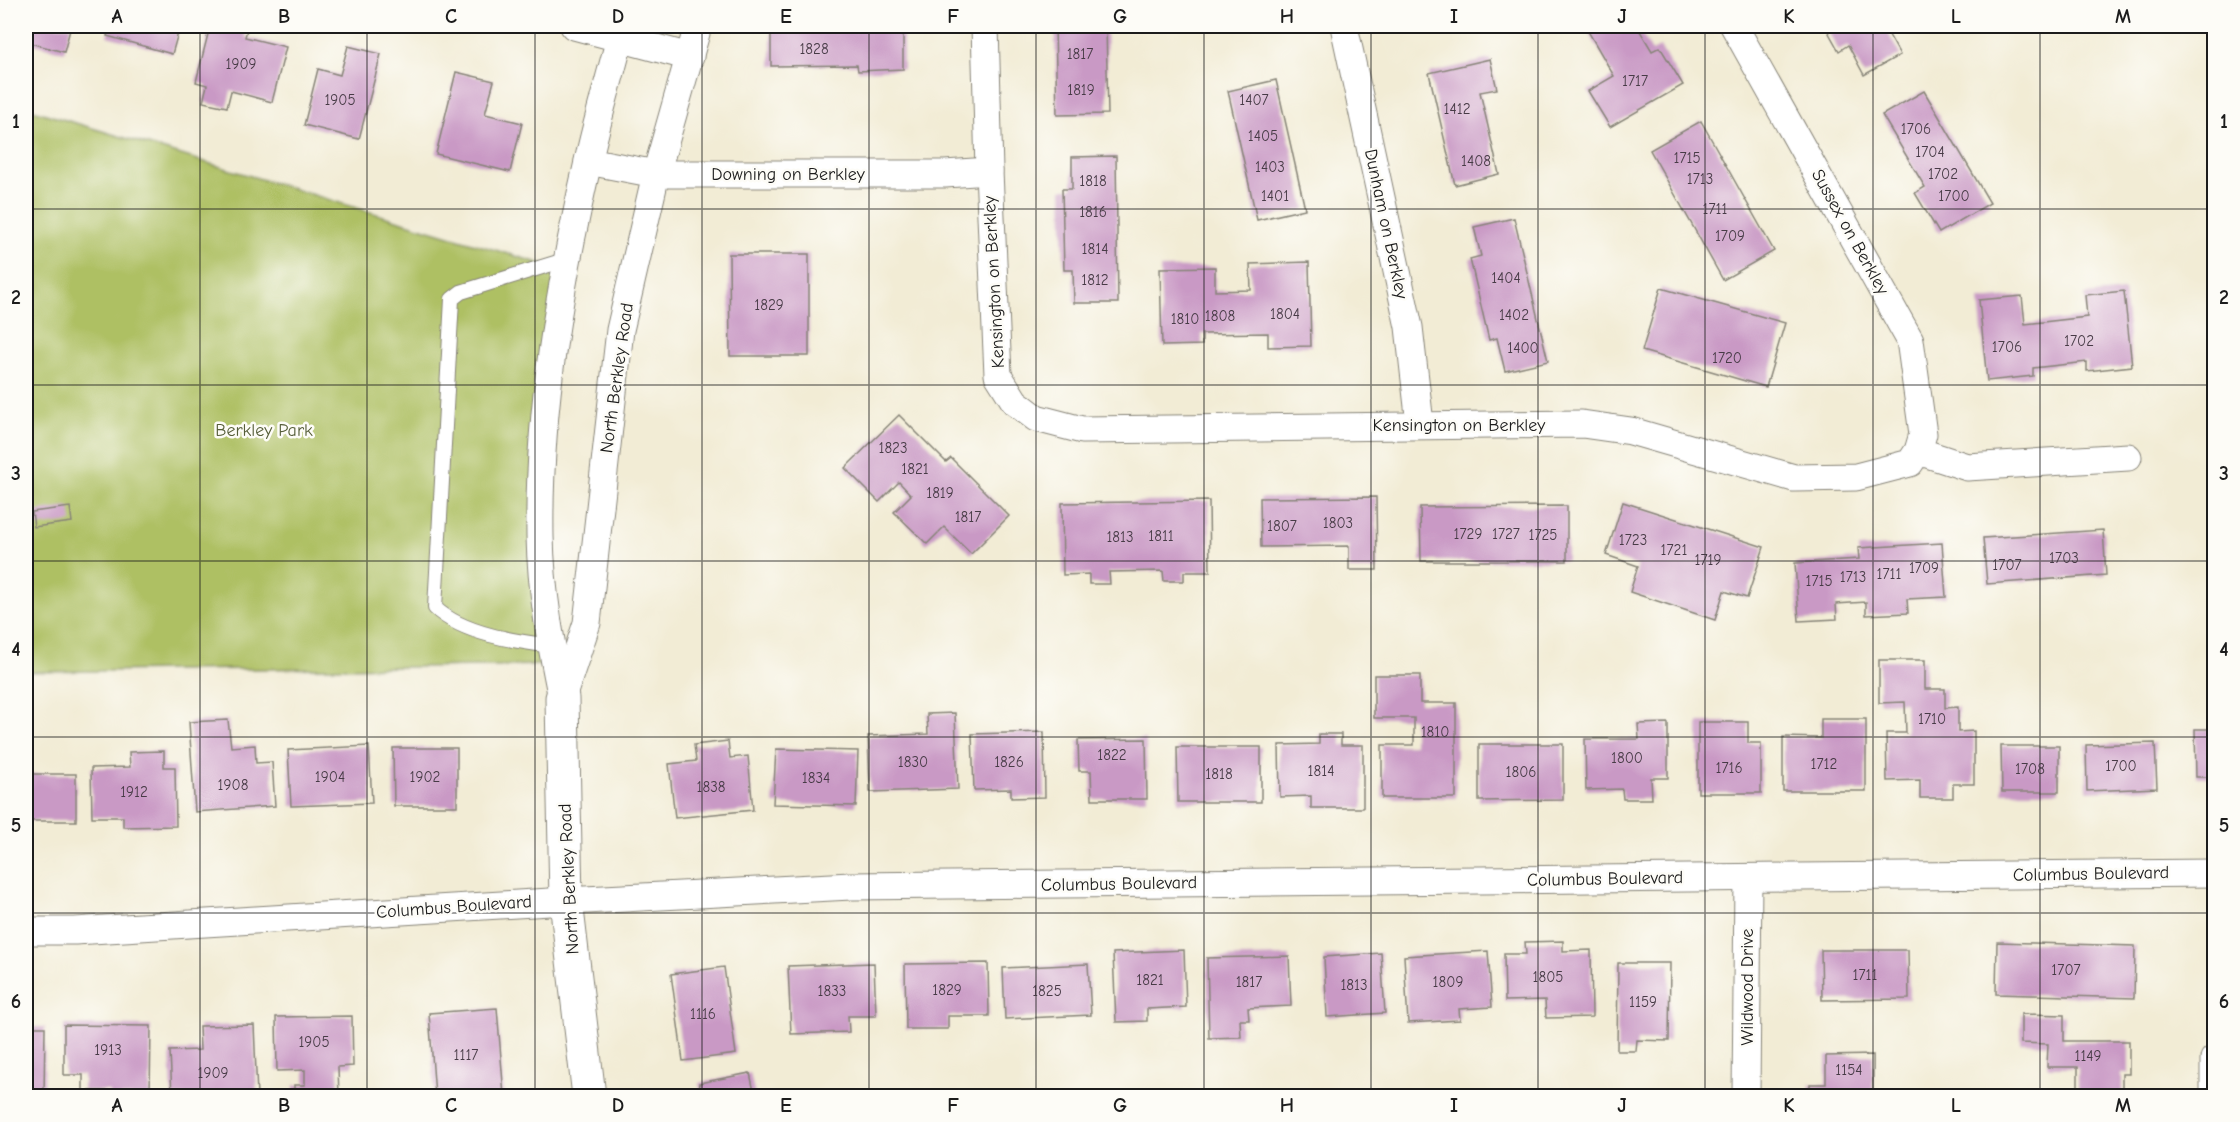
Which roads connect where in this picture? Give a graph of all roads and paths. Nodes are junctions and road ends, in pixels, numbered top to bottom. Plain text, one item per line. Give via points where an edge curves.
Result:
1 (574, 26) edge
2 (698, 26) edge
3 (985, 26) edge
4 (1344, 26) edge
5 (1734, 26) edge
6 (622, 32) edge
7 (690, 57) junction
8 (588, 161) junction
9 (989, 171) junction
10 (656, 174) junction
11 (568, 259) junction
12 (1420, 424) junction
13 (1918, 451) junction
14 (2128, 457) dead end
15 (551, 646) junction
16 (562, 698) junction
17 (2214, 873) edge
18 (1748, 878) junction
19 (566, 900) junction
20 (26, 932) edge
21 (2214, 1059) edge
22 (589, 1096) edge
23 (1746, 1096) edge
24 (2214, 1096) edge

1 - 6 street
2 - 7 street, North Berkley Road
3 - 9 street
4 - 12 street, Dunham on Berkley via 1409,327
5 - 13 street, Sussex on Berkley via 1910,340 1923,434
6 - 7 street
6 - 8 street, North Berkley Road
7 - 10 street, North Berkley Road
8 - 10 street, Downing on Berkley
8 - 11 street, North Berkley Road
9 - 10 street, Downing on Berkley
9 - 12 street, Kensington on Berkley via 998,375 1015,402 1036,418 1082,430
10 - 16 street, North Berkley Road via 620,330 587,623
11 - 15 street, North Berkley Road via 543,434 540,537
11 - 15 lane via 461,292 452,299 435,608 447,619 508,640
12 - 13 street, Kensington on Berkley via 1582,424 1621,429 1794,478 1856,477 1910,463
13 - 14 street via 1967,466
15 - 16 street, North Berkley Road
16 - 19 street, North Berkley Road
17 - 18 street, Columbus Boulevard
18 - 19 street, Columbus Boulevard via 851,886
18 - 23 street, Wildwood Drive
19 - 20 street, Columbus Boulevard
19 - 22 street, North Berkley Road
21 - 24 street

